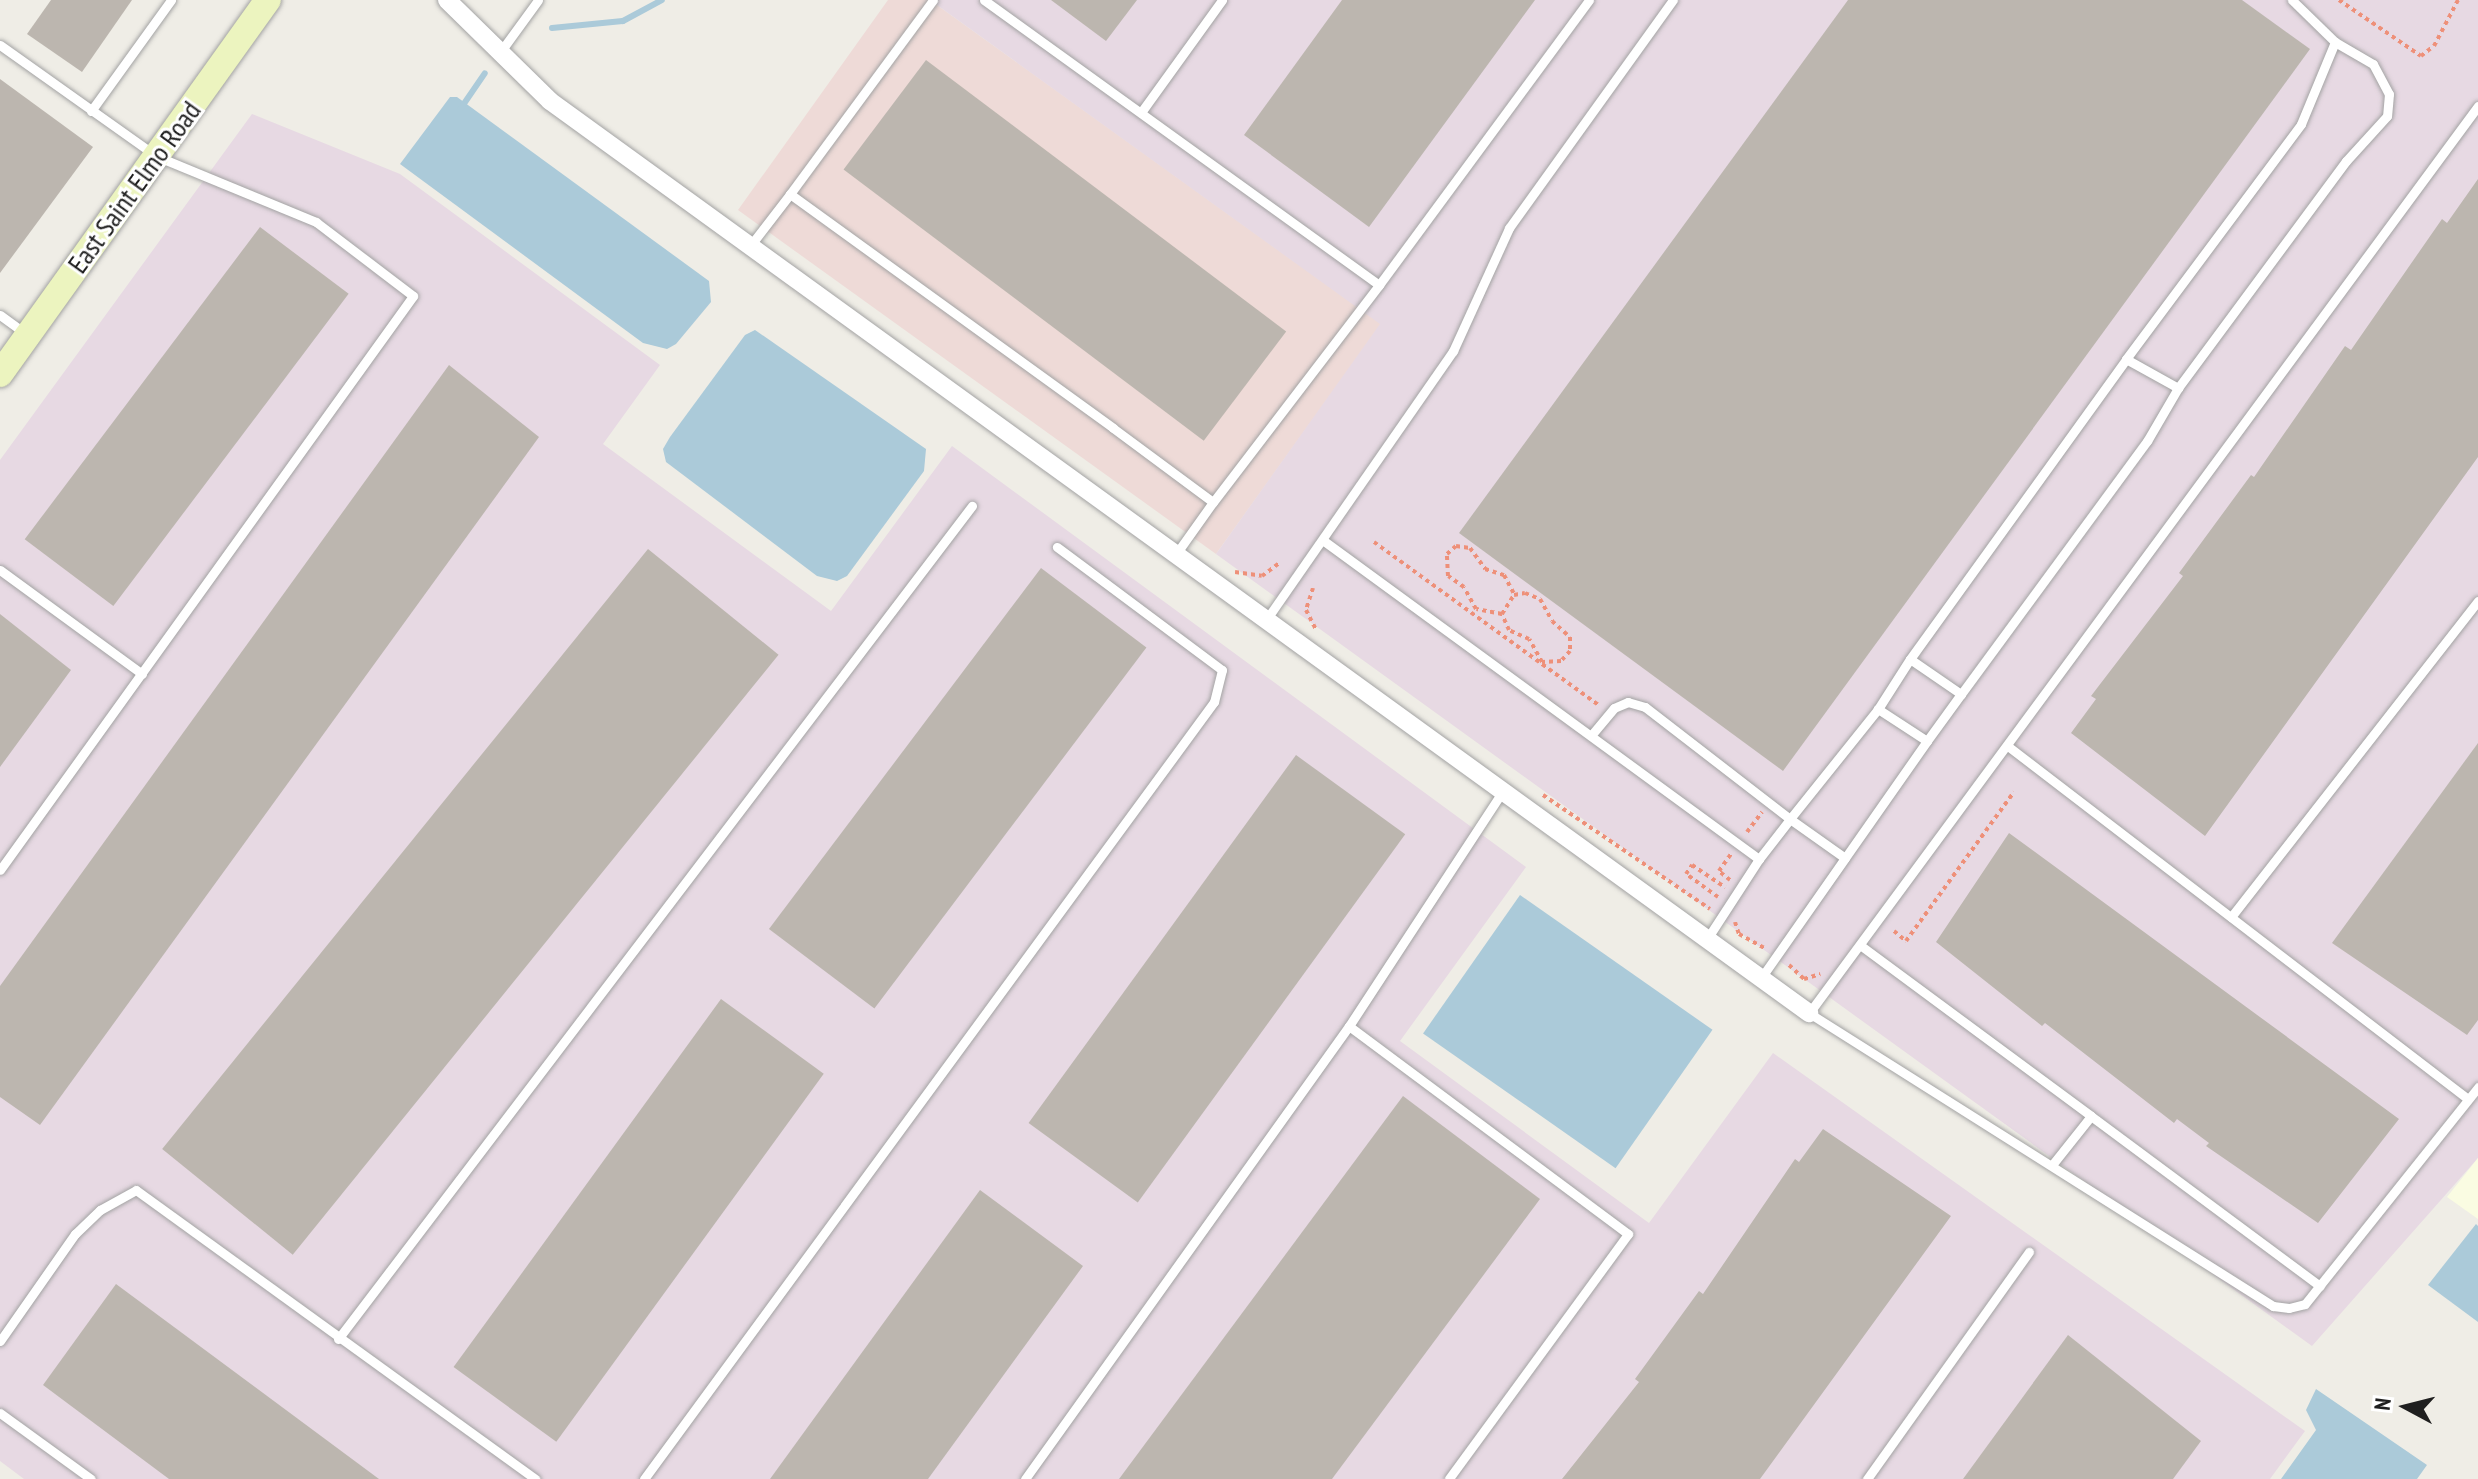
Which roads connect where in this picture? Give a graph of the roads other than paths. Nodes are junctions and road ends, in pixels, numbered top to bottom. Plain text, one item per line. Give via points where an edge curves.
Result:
1 (171, 0) edge
2 (268, 0) edge
3 (447, 0) edge
4 (538, 0) edge
5 (933, 0) edge
6 (984, 0) edge
7 (1222, 0) edge
8 (1589, 0) edge
9 (1673, 0) edge
10 (2292, 0) edge
11 (2335, 42) junction
12 (0, 45) edge
13 (501, 51) junction
14 (2478, 106) edge
15 (91, 111) junction
16 (1142, 111) junction
17 (156, 156) junction
18 (790, 194) junction
19 (750, 246) junction
20 (1379, 285) junction
21 (0, 315) edge
22 (28, 335) junction
23 (2126, 359) junction
24 (0, 374) edge
25 (2178, 388) junction
26 (1213, 502) junction
27 (972, 506) dead end
28 (1324, 541) junction
29 (1057, 547) dead end
30 (1176, 554) junction
31 (0, 570) edge
32 (2478, 601) edge
33 (1266, 620) junction
34 (1910, 659) junction
35 (142, 674) junction
36 (1961, 694) junction
37 (1878, 709) junction
38 (1593, 733) junction
39 (1927, 741) junction
40 (2009, 747) junction
41 (1503, 791) junction
42 (1790, 819) junction
43 (1845, 858) junction
44 (1759, 859) junction
45 (0, 870) edge
46 (2231, 917) junction
47 (1707, 939) junction
48 (1860, 945) junction
49 (1761, 978) junction
50 (1809, 1013) junction
51 (1349, 1026) junction
52 (2478, 1087) edge
53 (2468, 1099) junction
54 (2091, 1116) junction
55 (2052, 1165) junction
56 (2029, 1252) dead end
57 (2320, 1286) junction
58 (338, 1339) junction
59 (0, 1341) edge
60 (0, 1413) edge
61 (91, 1479) edge
62 (535, 1479) edge
63 (644, 1479) edge
64 (1025, 1479) edge
65 (1449, 1479) edge
66 (1867, 1479) edge

1 - 15 lane
2 - 17 street, East Saint Elmo Road
3 - 13 street
4 - 13 lane
5 - 18 lane
6 - 16 lane
7 - 16 lane
8 - 20 lane
9 - 28 lane via 1509,228 1453,351
10 - 11 lane
11 - 23 lane via 2301,124
11 - 25 lane via 2373,64 2389,94 2387,116 2346,161
12 - 15 lane
13 - 19 street via 550,101
14 - 40 lane
15 - 17 lane
16 - 20 lane
17 - 22 street, East Saint Elmo Road
17 - 35 lane via 316,222 413,296
18 - 19 lane
18 - 26 lane
19 - 30 street
20 - 26 lane
21 - 22 lane
22 - 24 street, East Saint Elmo Road
23 - 25 lane
23 - 34 lane
25 - 36 lane via 2147,441
26 - 30 lane
27 - 58 lane
28 - 33 lane
28 - 38 lane
29 - 63 lane via 1222,670 1214,702
30 - 33 street
31 - 35 lane
32 - 46 lane
33 - 41 street
34 - 36 lane
34 - 37 lane
35 - 45 lane
36 - 39 lane
37 - 39 lane
37 - 42 lane
38 - 42 lane via 1614,708 1628,702 1645,707
38 - 44 lane
39 - 43 lane
40 - 46 lane
40 - 48 lane
41 - 47 street
41 - 51 lane
42 - 43 lane
42 - 44 lane
43 - 49 lane
44 - 47 lane
46 - 53 lane
47 - 49 street
48 - 50 lane
48 - 54 lane
49 - 50 street
50 - 55 lane
51 - 64 lane
51 - 65 lane via 1628,1234
52 - 53 lane
53 - 57 lane
54 - 55 lane
54 - 57 lane
55 - 57 lane via 2273,1306 2305,1304
56 - 66 lane
58 - 59 lane via 136,1190 100,1210 75,1234
58 - 62 lane
60 - 61 lane

